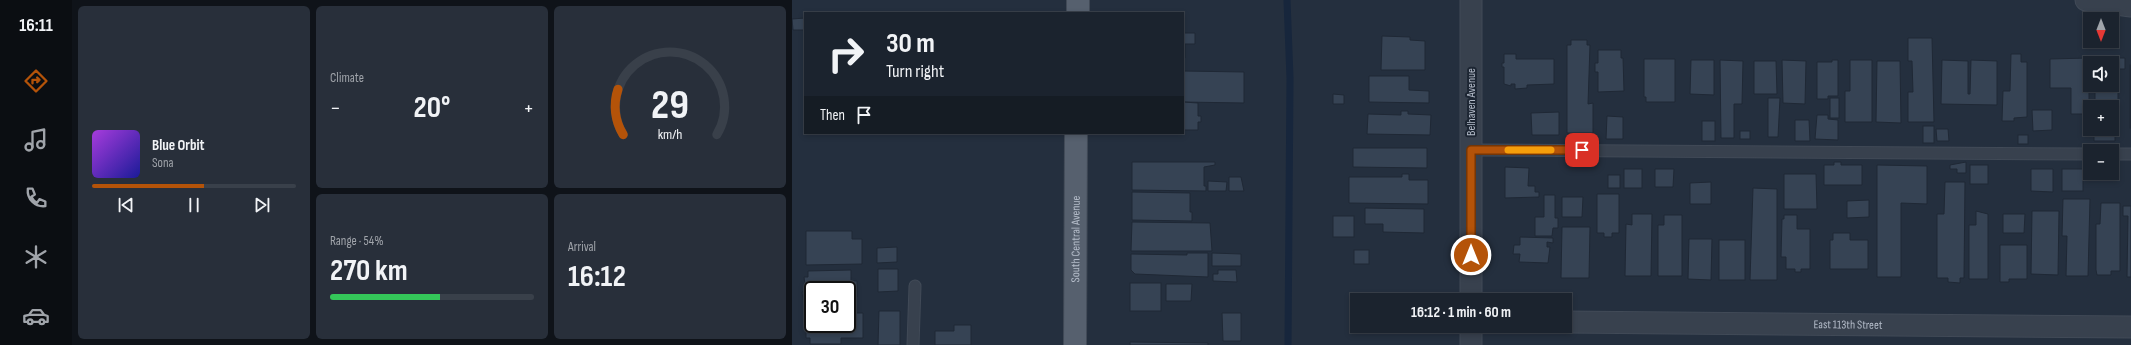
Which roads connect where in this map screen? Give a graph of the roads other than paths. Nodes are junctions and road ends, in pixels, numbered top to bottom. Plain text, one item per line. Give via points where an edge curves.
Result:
1 (1078, 0) edge
2 (1471, 0) edge
3 (2086, 0) edge
4 (2131, 6) edge
5 (1078, 12) edge
6 (1076, 134) edge
7 (1471, 150) junction
8 (2083, 154) edge
9 (2119, 154) edge
10 (2131, 154) edge
11 (915, 286) dead end
12 (1471, 293) edge
13 (1572, 322) edge
14 (2131, 327) edge
15 (1471, 333) edge
16 (913, 345) edge
17 (1075, 345) edge
18 (1471, 345) edge

1 - 5 main road
2 - 7 street, Belhaven Avenue
3 - 4 street
6 - 17 main road, South Central Avenue
7 - 8 lane
7 - 12 street, Belhaven Avenue
9 - 10 lane
11 - 16 lane
13 - 14 street, East 113th Street
15 - 18 street

